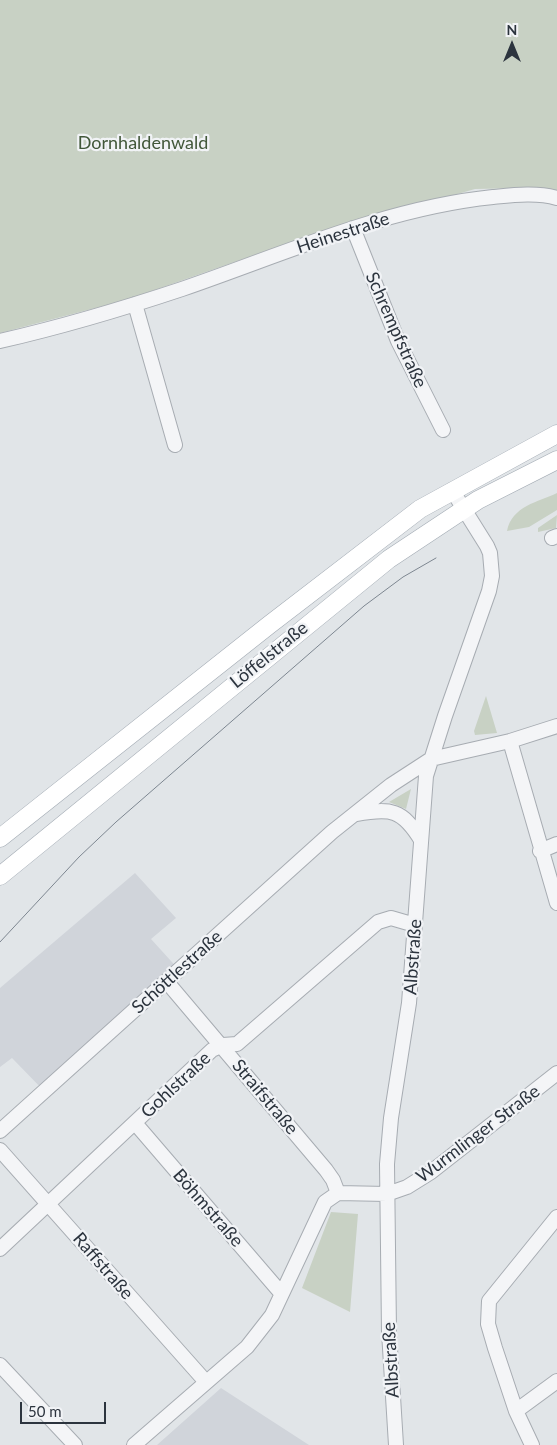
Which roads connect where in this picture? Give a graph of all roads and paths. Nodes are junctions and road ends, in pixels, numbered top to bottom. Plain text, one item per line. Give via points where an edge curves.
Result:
1 (557, 198) edge
2 (353, 228) junction
3 (136, 304) junction
4 (0, 341) edge
5 (443, 430) dead end
6 (557, 434) edge
7 (174, 445) dead end
8 (557, 460) edge
9 (452, 490) junction
10 (464, 509) junction
11 (557, 726) edge
12 (510, 742) junction
13 (431, 759) junction
14 (354, 815) junction
15 (0, 838) edge
16 (421, 840) junction
17 (557, 844) edge
18 (540, 851) junction
19 (0, 876) edge
20 (557, 903) edge
21 (415, 925) junction
22 (167, 982) junction
23 (222, 1045) junction
24 (557, 1073) edge
25 (135, 1123) junction
26 (0, 1131) edge
27 (0, 1150) edge
28 (338, 1193) junction
29 (387, 1194) junction
30 (48, 1203) junction
31 (557, 1217) edge
32 (0, 1249) edge
33 (281, 1293) junction
34 (0, 1365) edge
35 (557, 1381) edge
36 (206, 1382) junction
37 (516, 1411) junction
38 (75, 1445) edge
39 (134, 1445) edge
40 (396, 1445) edge
41 (532, 1445) edge

1 - 2 street, Heinestraße via 531,195 475,199
2 - 3 street, Heinestraße
2 - 5 street, Schrempfstraße via 398,341
3 - 4 street, Heinestraße
3 - 7 street
6 - 9 main road, Löffelstraße
8 - 10 main road, Löffelstraße
9 - 10 street, Albstraße
9 - 15 main road, Löffelstraße via 387,533
10 - 13 street, Albstraße via 487,546 492,576
10 - 19 main road, Löffelstraße via 389,559
11 - 12 street
12 - 13 street
12 - 18 street
13 - 14 street, Schöttlestraße
13 - 16 street, Albstraße via 426,776
14 - 16 street via 376,810 398,814 406,818
14 - 22 street, Schöttlestraße
16 - 21 street, Albstraße
17 - 18 street
18 - 20 street
21 - 23 street, Gohlstraße via 391,918 378,922 237,1044
21 - 29 street, Albstraße via 409,1003 391,1118
22 - 23 street, Straifstraße
22 - 26 street, Schöttlestraße
23 - 25 street, Gohlstraße via 212,1050
23 - 28 street, Straifstraße via 326,1170
24 - 29 street, Wurmlinger Straße via 431,1172 407,1188
25 - 30 street, Gohlstraße
25 - 33 street, Böhmstraße
27 - 30 street, Raffstraße
28 - 29 street, Wurmlinger Straße
28 - 33 street via 325,1202
29 - 40 street, Albstraße via 389,1332
30 - 32 street, Gohlstraße
30 - 36 street, Raffstraße
31 - 37 street via 489,1301 488,1324
33 - 36 street via 272,1315 247,1347
34 - 38 street
35 - 37 street
36 - 39 street
37 - 41 street

